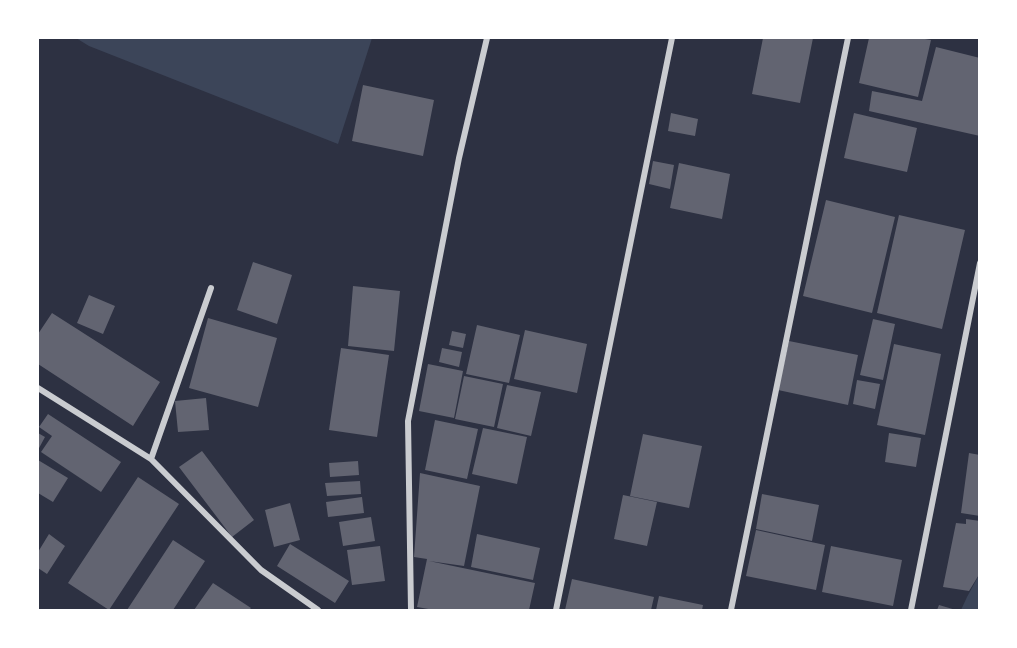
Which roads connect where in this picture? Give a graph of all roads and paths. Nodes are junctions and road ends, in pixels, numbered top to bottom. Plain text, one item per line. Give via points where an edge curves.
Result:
1 (487, 38) edge
2 (672, 38) edge
3 (848, 38) edge
4 (980, 263) edge
5 (211, 288) dead end
6 (38, 388) edge
7 (151, 459) junction
8 (318, 610) edge
9 (411, 610) edge
10 (556, 610) edge
11 (731, 610) edge
12 (911, 610) edge

1 - 9 street via 459,158 408,422
2 - 10 street
3 - 11 street
4 - 12 street
5 - 7 street
6 - 7 street
7 - 8 street via 261,570

